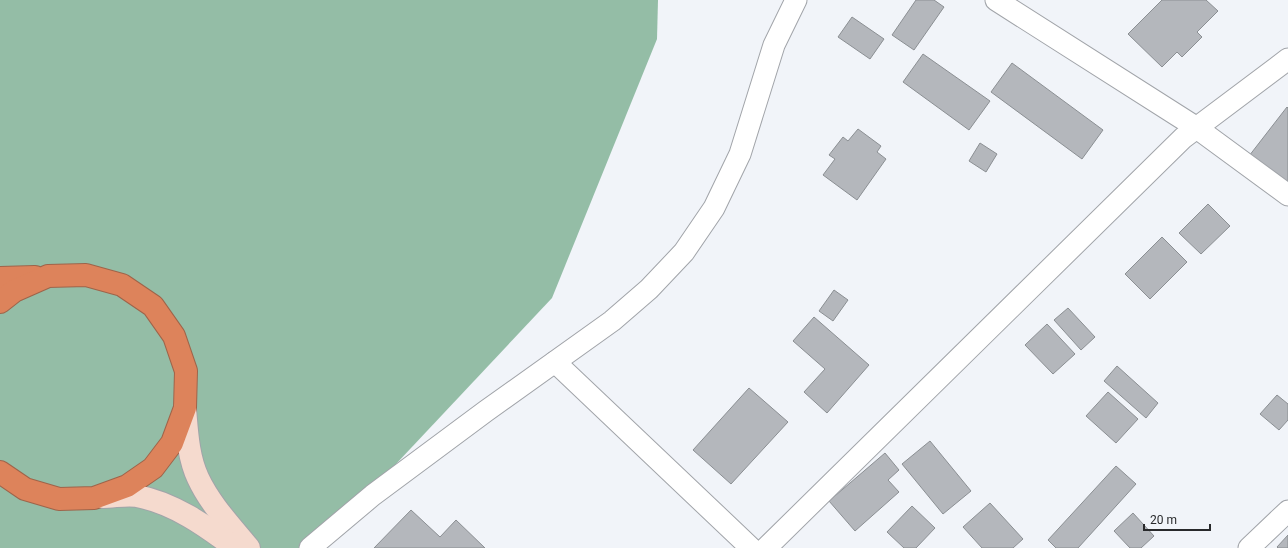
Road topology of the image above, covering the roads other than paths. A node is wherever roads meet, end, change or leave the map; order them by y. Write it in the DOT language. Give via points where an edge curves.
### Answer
graph roads {
  1 [pos="796,0"];
  2 [pos="996,0"];
  3 [pos="1288,59"];
  4 [pos="1196,128"];
  5 [pos="1288,195"];
  6 [pos="48,276"];
  7 [pos="0,278"];
  8 [pos="0,302"];
  9 [pos="555,362"];
  10 [pos="185,408"];
  11 [pos="0,472"];
  12 [pos="94,498"];
  13 [pos="1288,511"];
  14 [pos="235,548"];
  15 [pos="249,548"];
  16 [pos="310,548"];
  17 [pos="751,548"];
  18 [pos="766,548"];
  19 [pos="1249,548"];
  1 -- 9 [label="street" via="774,45 740,154 714,208 684,252 649,289 612,321"];
  2 -- 4 [label="street"];
  3 -- 4 [label="street"];
  4 -- 5 [label="street"];
  4 -- 18 [label="street"];
  6 -- 7 [label="highway"];
  6 -- 8 [label="highway" via="14,291"];
  6 -- 10 [label="highway" via="86,275 122,284 152,306 174,336 184,364"];
  9 -- 16 [label="street" via="373,495"];
  9 -- 17 [label="street"];
  10 -- 12 [label="highway" via="172,443 153,468 127,486"];
  10 -- 15 [label="street" via="188,438 198,478 227,522"];
  11 -- 12 [label="highway" via="25,489 59,499"];
  12 -- 14 [label="street" via="136,495 157,501 199,522"];
  13 -- 19 [label="street"];
}
